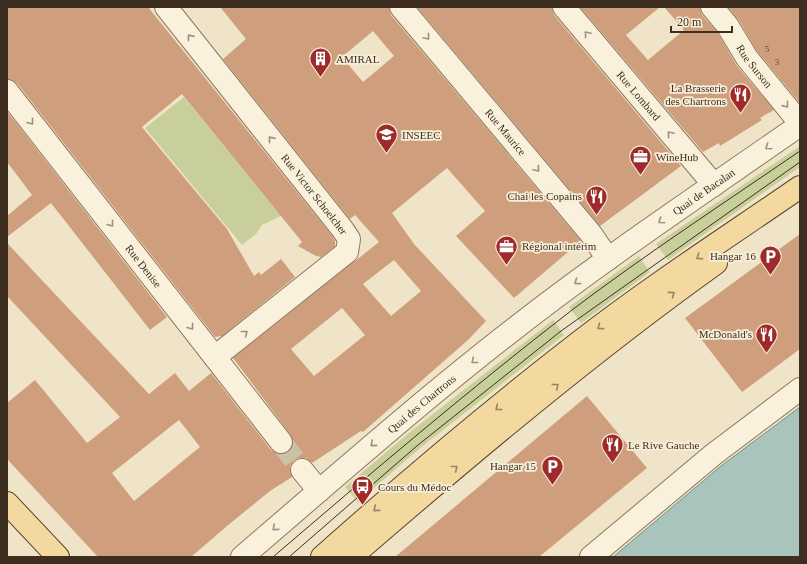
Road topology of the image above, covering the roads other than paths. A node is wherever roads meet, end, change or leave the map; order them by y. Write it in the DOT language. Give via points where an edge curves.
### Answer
graph roads {
  1 [pos="166,7"];
  2 [pos="402,7"];
  3 [pos="564,7"];
  4 [pos="712,7"];
  5 [pos="7,91"];
  6 [pos="800,124"];
  7 [pos="714,185"];
  8 [pos="800,187"];
  9 [pos="800,202"];
  10 [pos="608,259"];
  11 [pos="636,311"];
  12 [pos="215,358"];
  13 [pos="800,389"];
  14 [pos="281,442"];
  15 [pos="302,470"];
  16 [pos="319,491"];
  17 [pos="7,502"];
  18 [pos="58,557"];
  19 [pos="242,557"];
  20 [pos="322,557"];
  21 [pos="351,557"];
  22 [pos="591,557"];
  12 -- 1 [label="street, Rue Victor Schoelcher, one-way" via="347,252 349,239"];
  2 -- 10 [label="street, Rue Maurice, one-way" via="591,234"];
  7 -- 3 [label="street, Rue Lombard, one-way"];
  4 -- 6 [label="street, Rue Surson, one-way" via="727,25 747,58"];
  5 -- 12 [label="street, Rue Denise, one-way"];
  6 -- 7 [label="street, Quai de Bacalan, one-way"];
  7 -- 10 [label="street, Quai de Bacalan, one-way"];
  8 -- 11 [label="main road, one-way"];
  11 -- 9 [label="main road, one-way"];
  10 -- 16 [label="street, Quai des Chartrons, one-way" via="513,329"];
  11 -- 20 [label="main road, one-way" via="578,342 430,463"];
  21 -- 11 [label="main road, one-way"];
  12 -- 14 [label="street, Rue Denise"];
  13 -- 22 [label="street" via="709,448"];
  15 -- 16 [label="street"];
  16 -- 19 [label="street, Quai des Chartrons, one-way"];
  17 -- 18 [label="main road"];
}
